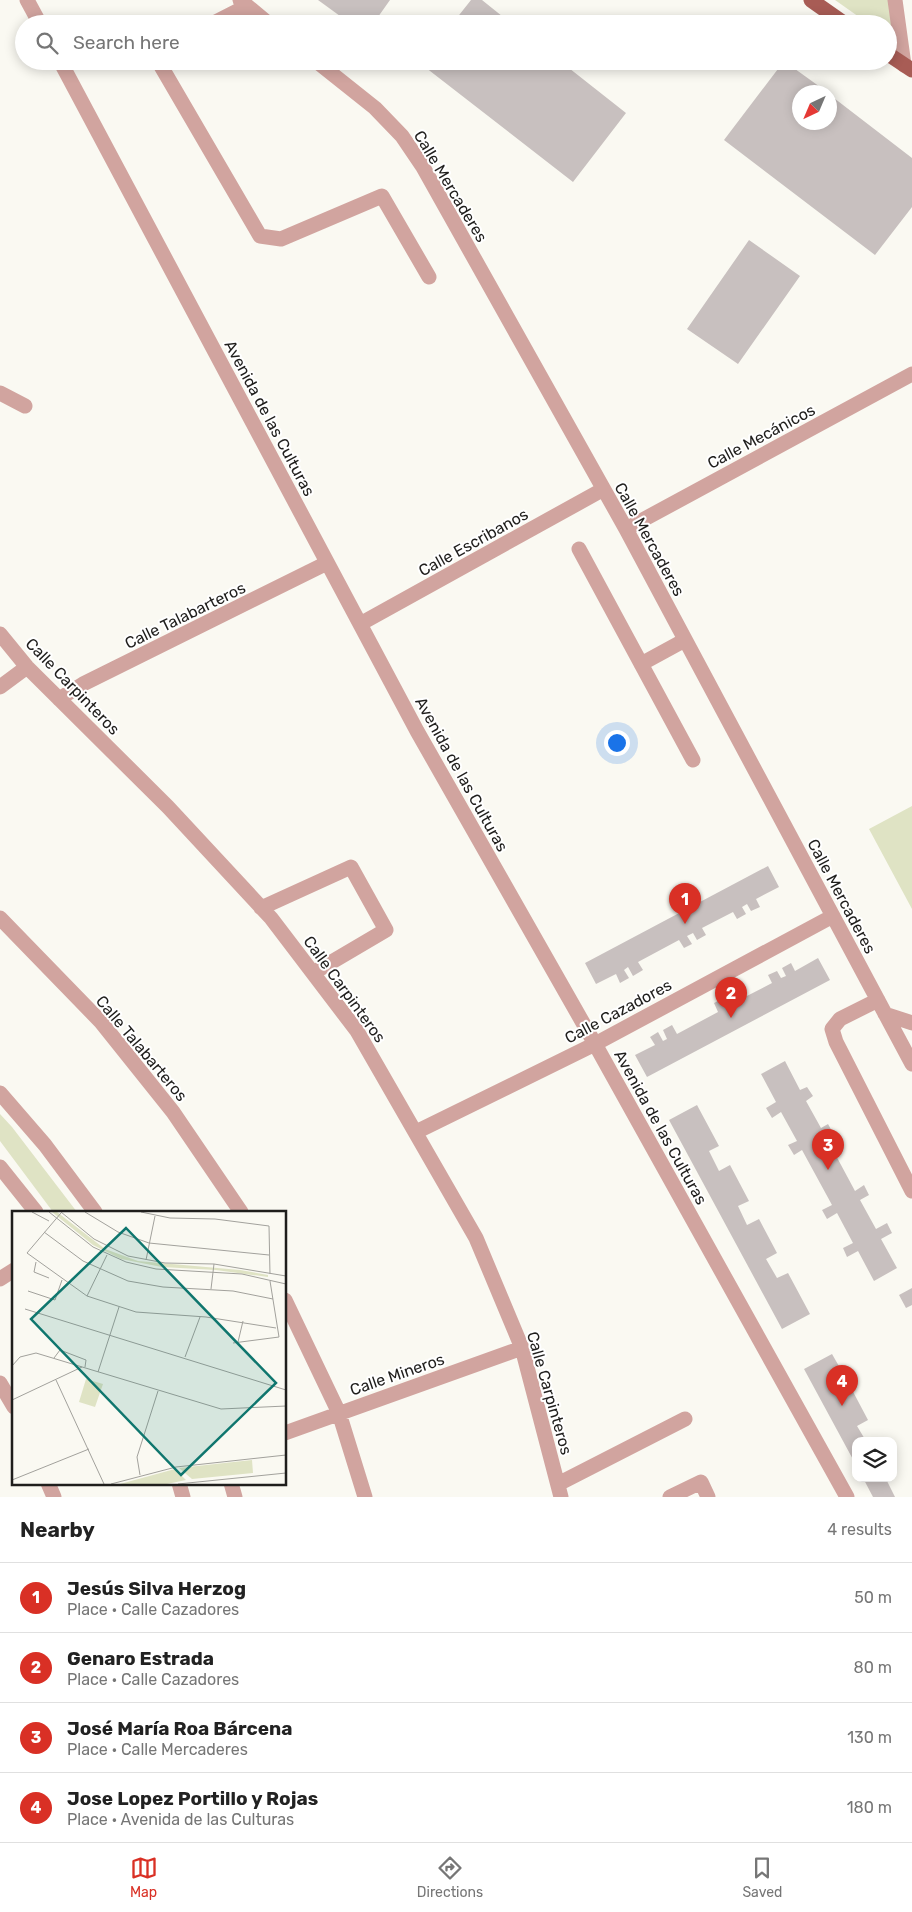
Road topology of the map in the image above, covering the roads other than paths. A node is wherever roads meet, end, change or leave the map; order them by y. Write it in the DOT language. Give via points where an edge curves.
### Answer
graph roads {
  1 [pos="27,0"];
  2 [pos="811,0"];
  3 [pos="895,0"];
  4 [pos="244,3"];
  5 [pos="35,15"];
  6 [pos="226,15"];
  7 [pos="258,15"];
  8 [pos="832,15"];
  9 [pos="897,60"];
  10 [pos="908,68"];
  11 [pos="65,70"];
  12 [pos="163,70"];
  13 [pos="327,70"];
  14 [pos="429,277"];
  15 [pos="912,374"];
  16 [pos="0,393"];
  17 [pos="25,406"];
  18 [pos="602,490"];
  19 [pos="626,529"];
  20 [pos="579,549"];
  21 [pos="327,564"];
  22 [pos="360,624"];
  23 [pos="0,634"];
  24 [pos="685,640"];
  25 [pos="641,664"];
  26 [pos="27,667"];
  27 [pos="0,687"];
  28 [pos="59,699"];
  29 [pos="693,760"];
  30 [pos="261,908"];
  31 [pos="833,916"];
  32 [pos="0,918"];
  33 [pos="313,973"];
  34 [pos="881,1007"];
  35 [pos="912,1023"];
  36 [pos="595,1044"];
  37 [pos="912,1064"];
  38 [pos="0,1093"];
  39 [pos="416,1132"];
  40 [pos="0,1167"];
  41 [pos="912,1190"];
  42 [pos="35,1211"];
  43 [pos="94,1211"];
  44 [pos="240,1211"];
  45 [pos="12,1271"];
  46 [pos="0,1279"];
  47 [pos="286,1302"];
  48 [pos="522,1348"];
  49 [pos="0,1383"];
  50 [pos="12,1404"];
  51 [pos="339,1413"];
  52 [pos="685,1419"];
  53 [pos="286,1433"];
  54 [pos="48,1484"];
  55 [pos="179,1484"];
  56 [pos="231,1484"];
  57 [pos="560,1490"];
  58 [pos="54,1497"];
  59 [pos="183,1497"];
  60 [pos="235,1497"];
  61 [pos="365,1497"];
  62 [pos="670,1497"];
  63 [pos="708,1497"];
  64 [pos="847,1497"];
  1 -- 5 [label="street"];
  2 -- 8 [label="main road"];
  3 -- 10 [label="street"];
  4 -- 6 [label="street"];
  4 -- 7 [label="street"];
  9 -- 10 [label="main road"];
  11 -- 21 [label="street, Avenida de las Culturas"];
  12 -- 14 [label="street" via="260,236 281,239 382,196"];
  13 -- 18 [label="street, Calle Mercaderes" via="375,108 402,136 423,167"];
  15 -- 19 [label="street, Calle Mecánicos"];
  16 -- 17 [label="street"];
  18 -- 19 [label="street, Calle Mercaderes"];
  18 -- 22 [label="street, Calle Escribanos"];
  19 -- 24 [label="street, Calle Mercaderes"];
  20 -- 25 [label="street"];
  21 -- 22 [label="street, Avenida de las Culturas"];
  21 -- 28 [label="street, Calle Talabarteros" via="83,684"];
  22 -- 36 [label="street, Avenida de las Culturas" via="417,731"];
  23 -- 26 [label="street, Calle Carpinteros"];
  24 -- 25 [label="street"];
  24 -- 31 [label="street, Calle Mercaderes"];
  25 -- 29 [label="street"];
  26 -- 27 [label="street"];
  26 -- 28 [label="street, Calle Carpinteros"];
  28 -- 30 [label="street, Calle Carpinteros" via="168,807"];
  30 -- 33 [label="street, Calle Carpinteros"];
  30 -- 33 [label="street" via="351,867 386,930"];
  31 -- 34 [label="street, Calle Mercaderes"];
  31 -- 36 [label="street, Calle Cazadores"];
  32 -- 44 [label="street, Calle Talabarteros" via="101,1022 173,1112"];
  33 -- 39 [label="street, Calle Carpinteros" via="357,1031"];
  34 -- 35 [label="street"];
  34 -- 37 [label="street, Calle Mercaderes"];
  34 -- 41 [label="street" via="840,1020 832,1029"];
  36 -- 39 [label="street, Calle Cazadores"];
  36 -- 64 [label="street, Avenida de las Culturas"];
  38 -- 43 [label="street" via="45,1145"];
  39 -- 48 [label="street, Calle Carpinteros" via="476,1238"];
  40 -- 42 [label="street"];
  45 -- 46 [label="street"];
  47 -- 51 [label="street"];
  48 -- 51 [label="street, Calle Mineros"];
  48 -- 57 [label="street, Calle Carpinteros"];
  49 -- 50 [label="street"];
  51 -- 53 [label="street, Calle Mineros"];
  51 -- 61 [label="street"];
  52 -- 57 [label="street"];
  54 -- 58 [label="street"];
  55 -- 59 [label="street"];
  56 -- 60 [label="street"];
  62 -- 63 [label="street" via="701,1482"];
}
